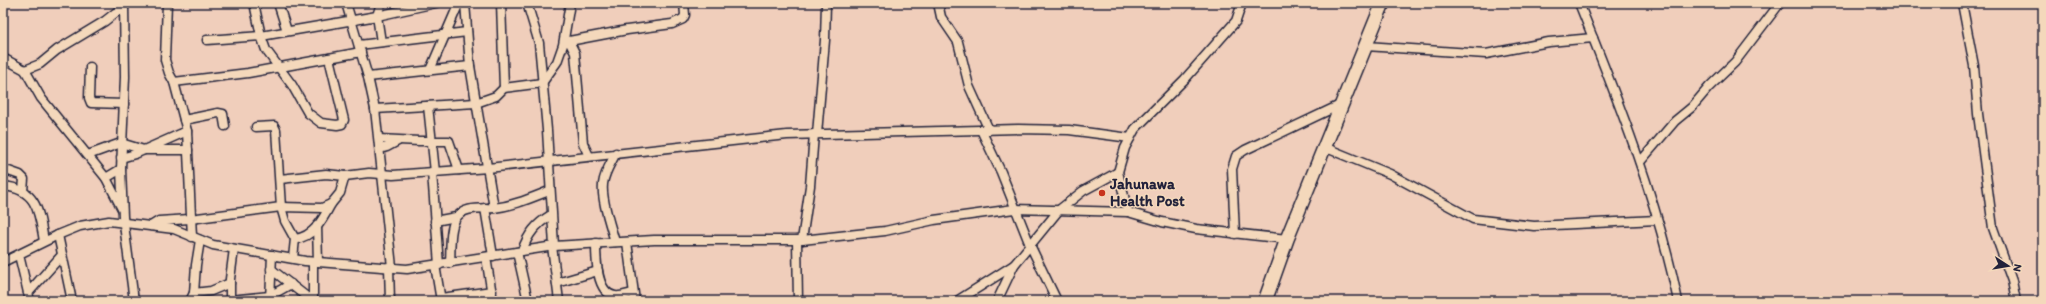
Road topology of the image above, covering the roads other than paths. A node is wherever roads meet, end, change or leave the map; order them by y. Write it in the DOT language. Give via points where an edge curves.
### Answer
graph roads {
  1 [pos="167,3"];
  2 [pos="254,3"];
  3 [pos="278,3"];
  4 [pos="346,3"];
  5 [pos="381,3"];
  6 [pos="436,3"];
  7 [pos="459,3"];
  8 [pos="465,3"];
  9 [pos="500,3"];
  10 [pos="527,3"];
  11 [pos="570,3"];
  12 [pos="684,3"];
  13 [pos="826,3"];
  14 [pos="938,3"];
  15 [pos="1242,3"];
  16 [pos="1383,3"];
  17 [pos="1578,3"];
  18 [pos="1780,3"];
  19 [pos="1962,3"];
  20 [pos="124,4"];
  21 [pos="377,16"];
  22 [pos="352,19"];
  23 [pos="287,31"];
  24 [pos="467,32"];
  25 [pos="447,34"];
  26 [pos="260,36"];
  27 [pos="1593,38"];
  28 [pos="207,40"];
  29 [pos="566,41"];
  30 [pos="381,42"];
  31 [pos="1366,46"];
  32 [pos="360,49"];
  33 [pos="3,58"];
  34 [pos="329,58"];
  35 [pos="470,66"];
  36 [pos="90,67"];
  37 [pos="279,67"];
  38 [pos="25,70"];
  39 [pos="430,70"];
  40 [pos="368,77"];
  41 [pos="174,82"];
  42 [pos="542,83"];
  43 [pos="504,88"];
  44 [pos="476,103"];
  45 [pos="124,104"];
  46 [pos="1342,104"];
  47 [pos="428,106"];
  48 [pos="375,109"];
  49 [pos="184,120"];
  50 [pos="225,126"];
  51 [pos="256,127"];
  52 [pos="985,130"];
  53 [pos="187,131"];
  54 [pos="816,134"];
  55 [pos="1130,138"];
  56 [pos="378,139"];
  57 [pos="432,140"];
  58 [pos="398,141"];
  59 [pos="121,143"];
  60 [pos="1324,147"];
  61 [pos="380,149"];
  62 [pos="144,150"];
  63 [pos="188,150"];
  64 [pos="616,153"];
  65 [pos="88,154"];
  66 [pos="589,156"];
  67 [pos="121,158"];
  68 [pos="548,161"];
  69 [pos="1640,162"];
  70 [pos="488,168"];
  71 [pos="3,169"];
  72 [pos="121,169"];
  73 [pos="460,170"];
  74 [pos="434,172"];
  75 [pos="1118,172"];
  76 [pos="383,175"];
  77 [pos="345,176"];
  78 [pos="106,178"];
  79 [pos="280,179"];
  80 [pos="3,186"];
  81 [pos="23,191"];
  82 [pos="549,191"];
  83 [pos="332,204"];
  84 [pos="282,207"];
  85 [pos="485,208"];
  86 [pos="494,208"];
  87 [pos="1014,209"];
  88 [pos="123,210"];
  89 [pos="1059,210"];
  90 [pos="1128,212"];
  91 [pos="551,215"];
  92 [pos="456,217"];
  93 [pos="190,219"];
  94 [pos="1657,220"];
  95 [pos="124,221"];
  96 [pos="435,221"];
  97 [pos="152,226"];
  98 [pos="317,226"];
  99 [pos="1236,234"];
  100 [pos="58,235"];
  101 [pos="192,237"];
  102 [pos="295,239"];
  103 [pos="1287,239"];
  104 [pos="200,240"];
  105 [pos="800,240"];
  106 [pos="44,241"];
  107 [pos="615,242"];
  108 [pos="627,242"];
  109 [pos="596,243"];
  110 [pos="1030,245"];
  111 [pos="553,246"];
  112 [pos="234,249"];
  113 [pos="520,252"];
  114 [pos="19,255"];
  115 [pos="62,255"];
  116 [pos="272,255"];
  117 [pos="490,257"];
  118 [pos="293,258"];
  119 [pos="3,262"];
  120 [pos="315,262"];
  121 [pos="450,263"];
  122 [pos="437,265"];
  123 [pos="1014,265"];
  124 [pos="391,267"];
  125 [pos="271,269"];
  126 [pos="598,271"];
  127 [pos="230,283"];
  128 [pos="557,283"];
  129 [pos="291,284"];
  130 [pos="492,292"];
  131 [pos="194,293"];
  132 [pos="29,297"];
  133 [pos="634,297"];
  134 [pos="270,299"];
  135 [pos="441,300"];
  136 [pos="72,301"];
  137 [pos="134,301"];
  138 [pos="190,301"];
  139 [pos="230,301"];
  140 [pos="313,301"];
  141 [pos="390,301"];
  142 [pos="493,301"];
  143 [pos="528,301"];
  144 [pos="559,301"];
  145 [pos="798,301"];
  146 [pos="957,301"];
  147 [pos="997,301"];
  148 [pos="1057,301"];
  149 [pos="1265,301"];
  150 [pos="1678,301"];
  151 [pos="2016,301"];
  1 -- 41 [label="street" via="165,60"];
  2 -- 26 [label="street"];
  3 -- 23 [label="street"];
  4 -- 22 [label="street"];
  5 -- 21 [label="street"];
  6 -- 21 [label="street"];
  7 -- 25 [label="street"];
  8 -- 24 [label="street"];
  9 -- 43 [label="street"];
  10 -- 42 [label="street" via="540,43"];
  11 -- 29 [label="street"];
  12 -- 29 [label="street" via="683,19 672,24"];
  13 -- 54 [label="street"];
  14 -- 52 [label="street" via="942,17 958,42 969,86"];
  15 -- 55 [label="street" via="1236,21 1135,129"];
  16 -- 31 [label="main road"];
  17 -- 27 [label="street"];
  18 -- 69 [label="street" via="1735,62 1675,121"];
  19 -- 151 [label="street" via="1974,66 1993,228 2012,281"];
  20 -- 38 [label="street" via="105,21 57,50 40,64"];
  20 -- 45 [label="street"];
  21 -- 22 [label="street"];
  21 -- 30 [label="street"];
  22 -- 23 [label="street"];
  22 -- 32 [label="street"];
  23 -- 26 [label="street"];
  24 -- 25 [label="street"];
  24 -- 35 [label="street"];
  25 -- 30 [label="street"];
  25 -- 39 [label="street"];
  26 -- 28 [label="street"];
  26 -- 37 [label="street" via="266,50"];
  27 -- 31 [label="street" via="1549,42 1486,54"];
  27 -- 69 [label="street"];
  29 -- 42 [label="street" via="557,62"];
  29 -- 66 [label="street" via="576,53 583,143"];
  30 -- 32 [label="street"];
  31 -- 46 [label="main road"];
  32 -- 34 [label="street"];
  32 -- 40 [label="street"];
  33 -- 38 [label="street"];
  34 -- 37 [label="street"];
  34 -- 37 [label="street" via="344,120 342,124 337,125 321,123 308,113"];
  35 -- 39 [label="street"];
  35 -- 44 [label="street"];
  36 -- 45 [label="street" via="90,103"];
  37 -- 41 [label="street"];
  38 -- 65 [label="street" via="41,98"];
  39 -- 40 [label="street"];
  40 -- 48 [label="street"];
  41 -- 49 [label="street"];
  42 -- 43 [label="street"];
  42 -- 68 [label="street"];
  43 -- 44 [label="street" via="496,96"];
  44 -- 47 [label="street"];
  44 -- 70 [label="street"];
  45 -- 59 [label="street"];
  46 -- 60 [label="main road"];
  46 -- 99 [label="street" via="1236,156 1232,169"];
  47 -- 48 [label="street"];
  47 -- 57 [label="street"];
  48 -- 56 [label="street"];
  49 -- 50 [label="street" via="218,113 222,114"];
  49 -- 53 [label="street"];
  51 -- 79 [label="street" via="274,126 276,130"];
  52 -- 54 [label="street"];
  52 -- 55 [label="street" via="1069,130"];
  52 -- 87 [label="street"];
  53 -- 62 [label="street"];
  53 -- 63 [label="street"];
  54 -- 64 [label="street"];
  54 -- 105 [label="street"];
  55 -- 75 [label="street"];
  56 -- 58 [label="street"];
  56 -- 61 [label="street"];
  57 -- 58 [label="street"];
  57 -- 73 [label="street" via="449,141"];
  57 -- 74 [label="street"];
  58 -- 61 [label="street"];
  59 -- 62 [label="street"];
  59 -- 65 [label="street"];
  59 -- 67 [label="street"];
  60 -- 94 [label="street" via="1390,174 1473,219 1534,226"];
  60 -- 103 [label="main road"];
  61 -- 76 [label="street"];
  62 -- 63 [label="street"];
  62 -- 67 [label="street"];
  63 -- 93 [label="street"];
  64 -- 66 [label="street"];
  64 -- 107 [label="street" via="602,185"];
  65 -- 78 [label="street"];
  66 -- 68 [label="street"];
  67 -- 72 [label="street"];
  68 -- 70 [label="street"];
  68 -- 82 [label="street"];
  69 -- 94 [label="street"];
  70 -- 73 [label="street"];
  70 -- 86 [label="street"];
  71 -- 81 [label="street" via="24,179"];
  72 -- 78 [label="street"];
  72 -- 88 [label="street"];
  73 -- 74 [label="street"];
  74 -- 76 [label="street"];
  74 -- 96 [label="street"];
  75 -- 89 [label="street" via="1083,191"];
  75 -- 90 [label="street"];
  76 -- 77 [label="street" via="369,173"];
  76 -- 124 [label="street"];
  77 -- 79 [label="street" via="326,174"];
  77 -- 83 [label="street" via="340,193"];
  78 -- 88 [label="street"];
  79 -- 84 [label="street"];
  80 -- 81 [label="street"];
  81 -- 106 [label="street" via="37,205"];
  82 -- 86 [label="street" via="518,203"];
  82 -- 91 [label="street"];
  83 -- 84 [label="street" via="322,208"];
  83 -- 98 [label="street"];
  84 -- 93 [label="street"];
  84 -- 102 [label="street" via="284,221"];
  85 -- 86 [label="street"];
  85 -- 92 [label="street" via="462,212"];
  85 -- 117 [label="street"];
  87 -- 89 [label="street"];
  87 -- 105 [label="street" via="934,220 885,231"];
  87 -- 110 [label="street"];
  88 -- 95 [label="street"];
  89 -- 90 [label="street"];
  89 -- 110 [label="street"];
  90 -- 99 [label="street" via="1182,227"];
  91 -- 111 [label="street"];
  91 -- 113 [label="street" via="528,234"];
  92 -- 96 [label="street"];
  92 -- 121 [label="street"];
  93 -- 97 [label="street" via="159,221"];
  93 -- 101 [label="street"];
  94 -- 150 [label="street"];
  95 -- 97 [label="street"];
  95 -- 100 [label="street" via="80,226"];
  95 -- 137 [label="street"];
  96 -- 122 [label="street"];
  97 -- 101 [label="street"];
  98 -- 102 [label="street" via="309,234"];
  98 -- 120 [label="street"];
  99 -- 103 [label="street"];
  100 -- 106 [label="street"];
  100 -- 115 [label="street"];
  101 -- 104 [label="street"];
  102 -- 118 [label="street"];
  103 -- 149 [label="main road"];
  104 -- 112 [label="street" via="214,246"];
  104 -- 131 [label="street"];
  105 -- 108 [label="street"];
  105 -- 145 [label="street"];
  106 -- 114 [label="street"];
  107 -- 108 [label="street"];
  107 -- 109 [label="street"];
  108 -- 133 [label="street"];
  109 -- 111 [label="street"];
  109 -- 126 [label="street"];
  110 -- 123 [label="street"];
  110 -- 148 [label="street"];
  111 -- 113 [label="street"];
  111 -- 128 [label="street"];
  112 -- 116 [label="street"];
  112 -- 127 [label="street"];
  113 -- 117 [label="street"];
  113 -- 143 [label="street"];
  114 -- 119 [label="street"];
  114 -- 132 [label="street"];
  115 -- 132 [label="street"];
  115 -- 136 [label="street"];
  116 -- 118 [label="street"];
  116 -- 125 [label="street"];
  117 -- 121 [label="street"];
  117 -- 130 [label="street"];
  118 -- 120 [label="street"];
  120 -- 124 [label="street"];
  120 -- 140 [label="street"];
  121 -- 122 [label="street"];
  122 -- 124 [label="street"];
  122 -- 135 [label="street"];
  123 -- 146 [label="street"];
  123 -- 147 [label="street"];
  124 -- 141 [label="street"];
  125 -- 129 [label="street"];
  125 -- 134 [label="street"];
  126 -- 128 [label="street"];
  126 -- 133 [label="street" via="599,279 607,293"];
  127 -- 131 [label="street" via="211,291"];
  127 -- 139 [label="street"];
  128 -- 144 [label="street"];
  129 -- 134 [label="street"];
  129 -- 140 [label="street"];
  130 -- 135 [label="street"];
  130 -- 142 [label="street"];
  131 -- 138 [label="street"];
  134 -- 139 [label="street"];
}
